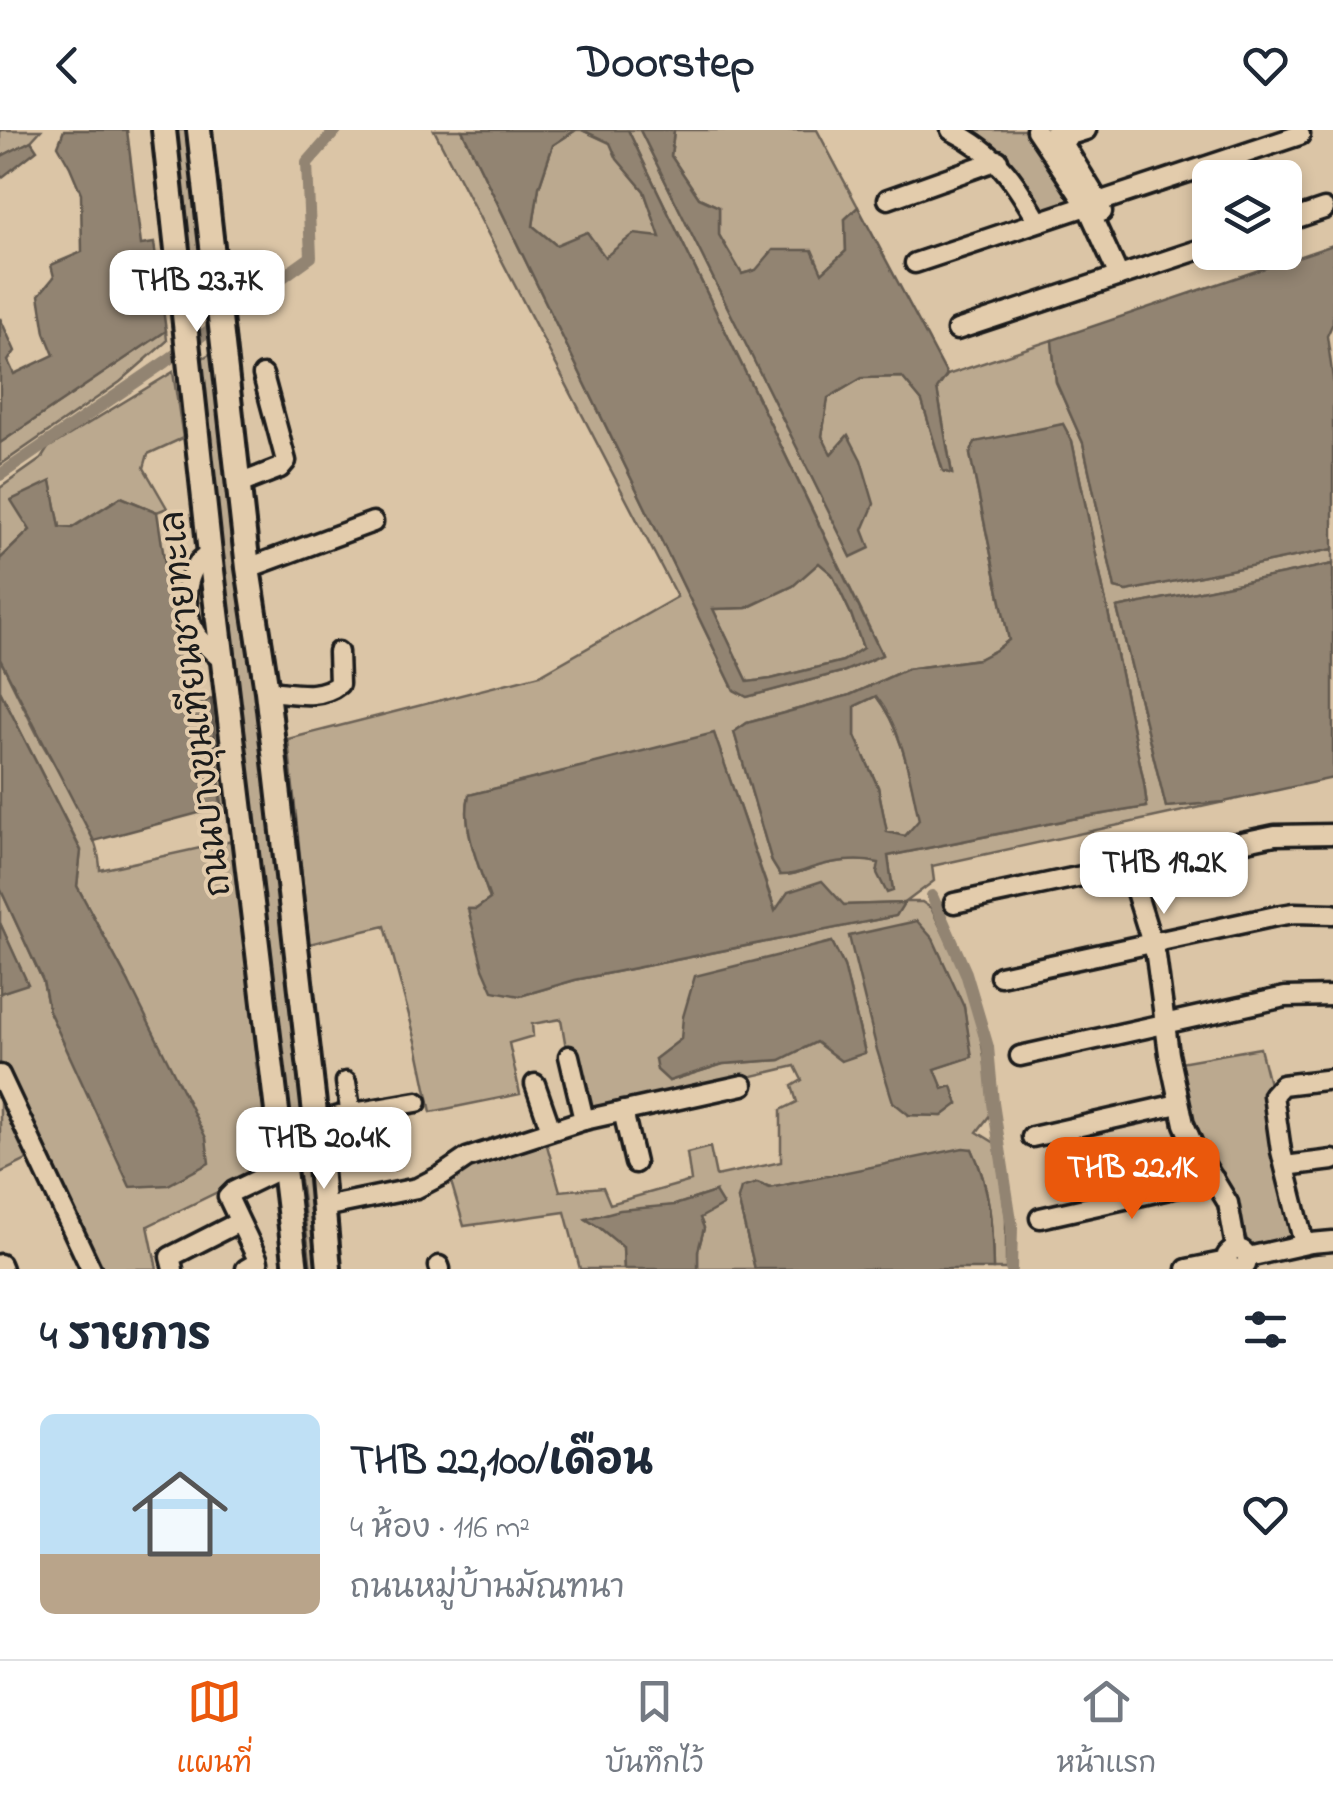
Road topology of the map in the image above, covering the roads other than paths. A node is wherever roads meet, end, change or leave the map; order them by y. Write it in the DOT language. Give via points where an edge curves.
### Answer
graph roads {
  1 [pos="164,130"];
  2 [pos="198,130"];
  3 [pos="951,130"];
  4 [pos="1086,130"];
  5 [pos="1050,135"];
  6 [pos="1300,135"];
  7 [pos="998,160"];
  8 [pos="888,198"];
  9 [pos="1093,204"];
  10 [pos="1324,209"];
  11 [pos="1302,216"];
  12 [pos="1038,221"];
  13 [pos="1192,252"];
  14 [pos="915,263"];
  15 [pos="1119,276"];
  16 [pos="957,330"];
  17 [pos="263,375"];
  18 [pos="239,484"];
  19 [pos="373,522"];
  20 [pos="248,568"];
  21 [pos="338,652"];
  22 [pos="266,691"];
  23 [pos="1333,834"];
  24 [pos="1128,866"];
  25 [pos="954,904"];
  26 [pos="1333,914"];
  27 [pos="1152,944"];
  28 [pos="1000,976"];
  29 [pos="1333,996"];
  30 [pos="1166,1023"];
  31 [pos="569,1056"];
  32 [pos="1020,1056"];
  33 [pos="0,1075"];
  34 [pos="1333,1079"];
  35 [pos="346,1082"];
  36 [pos="535,1084"];
  37 [pos="744,1085"];
  38 [pos="417,1102"];
  39 [pos="1178,1104"];
  40 [pos="623,1112"];
  41 [pos="348,1114"];
  42 [pos="584,1120"];
  43 [pos="316,1122"];
  44 [pos="280,1130"];
  45 [pos="551,1130"];
  46 [pos="1032,1136"];
  47 [pos="1333,1160"];
  48 [pos="635,1162"];
  49 [pos="1285,1166"];
  50 [pos="284,1167"];
  51 [pos="1214,1179"];
  52 [pos="324,1207"];
  53 [pos="1040,1218"];
  54 [pos="239,1222"];
  55 [pos="1333,1241"];
  56 [pos="1304,1244"];
  57 [pos="1238,1263"];
  58 [pos="90,1269"];
  59 [pos="173,1269"];
  60 [pos="246,1269"];
  61 [pos="296,1269"];
  62 [pos="306,1269"];
  63 [pos="329,1269"];
  64 [pos="1187,1269"];
  1 -- 44 [label="main road, ถนนบางขุนเทียนชายทะเล"];
  2 -- 18 [label="main road, ถนนบางขุนเทียนชายทะเล"];
  3 -- 7 [label="street"];
  4 -- 5 [label="street"];
  5 -- 9 [label="street"];
  6 -- 9 [label="street"];
  7 -- 8 [label="street"];
  7 -- 12 [label="street"];
  9 -- 12 [label="street"];
  9 -- 15 [label="street"];
  10 -- 11 [label="street"];
  12 -- 14 [label="street"];
  13 -- 15 [label="street"];
  15 -- 16 [label="street"];
  17 -- 18 [label="street" via="286,461"];
  18 -- 20 [label="main road, ถนนบางขุนเทียนชายทะเล"];
  19 -- 20 [label="street"];
  20 -- 22 [label="main road, ถนนบางขุนเทียนชายทะเล"];
  21 -- 22 [label="street" via="334,689"];
  22 -- 43 [label="main road, ถนนบางขุนเทียนชายทะเล"];
  23 -- 24 [label="street" via="1275,835"];
  24 -- 25 [label="street"];
  24 -- 27 [label="street"];
  26 -- 27 [label="street" via="1294,913"];
  27 -- 28 [label="street"];
  27 -- 30 [label="street"];
  29 -- 30 [label="street" via="1286,997"];
  30 -- 32 [label="street"];
  30 -- 39 [label="street"];
  31 -- 42 [label="street"];
  33 -- 58 [label="street"];
  34 -- 49 [label="street" via="1282,1086 1273,1095"];
  35 -- 41 [label="street"];
  36 -- 45 [label="street"];
  37 -- 40 [label="street"];
  38 -- 41 [label="street"];
  39 -- 46 [label="street"];
  39 -- 51 [label="street"];
  40 -- 42 [label="street"];
  40 -- 48 [label="street"];
  41 -- 43 [label="street"];
  42 -- 45 [label="street"];
  43 -- 52 [label="main road, ถนนบางขุนเทียนชายทะเล"];
  44 -- 50 [label="main road, ถนนบางขุนเทียนชายทะเล"];
  44 -- 62 [label="main road" via="295,1176"];
  45 -- 52 [label="street" via="466,1158 417,1188"];
  47 -- 49 [label="street"];
  49 -- 56 [label="street"];
  50 -- 54 [label="street" via="230,1194"];
  50 -- 61 [label="main road, ถนนบางขุนเทียนชายทะเล"];
  51 -- 53 [label="street"];
  51 -- 57 [label="street" via="1232,1216"];
  52 -- 63 [label="main road, ถนนบางขุนเทียนชายทะเล"];
  54 -- 59 [label="street" via="170,1257"];
  54 -- 60 [label="street" via="258,1262"];
  55 -- 56 [label="street"];
  56 -- 57 [label="street"];
  57 -- 64 [label="street"];
}
